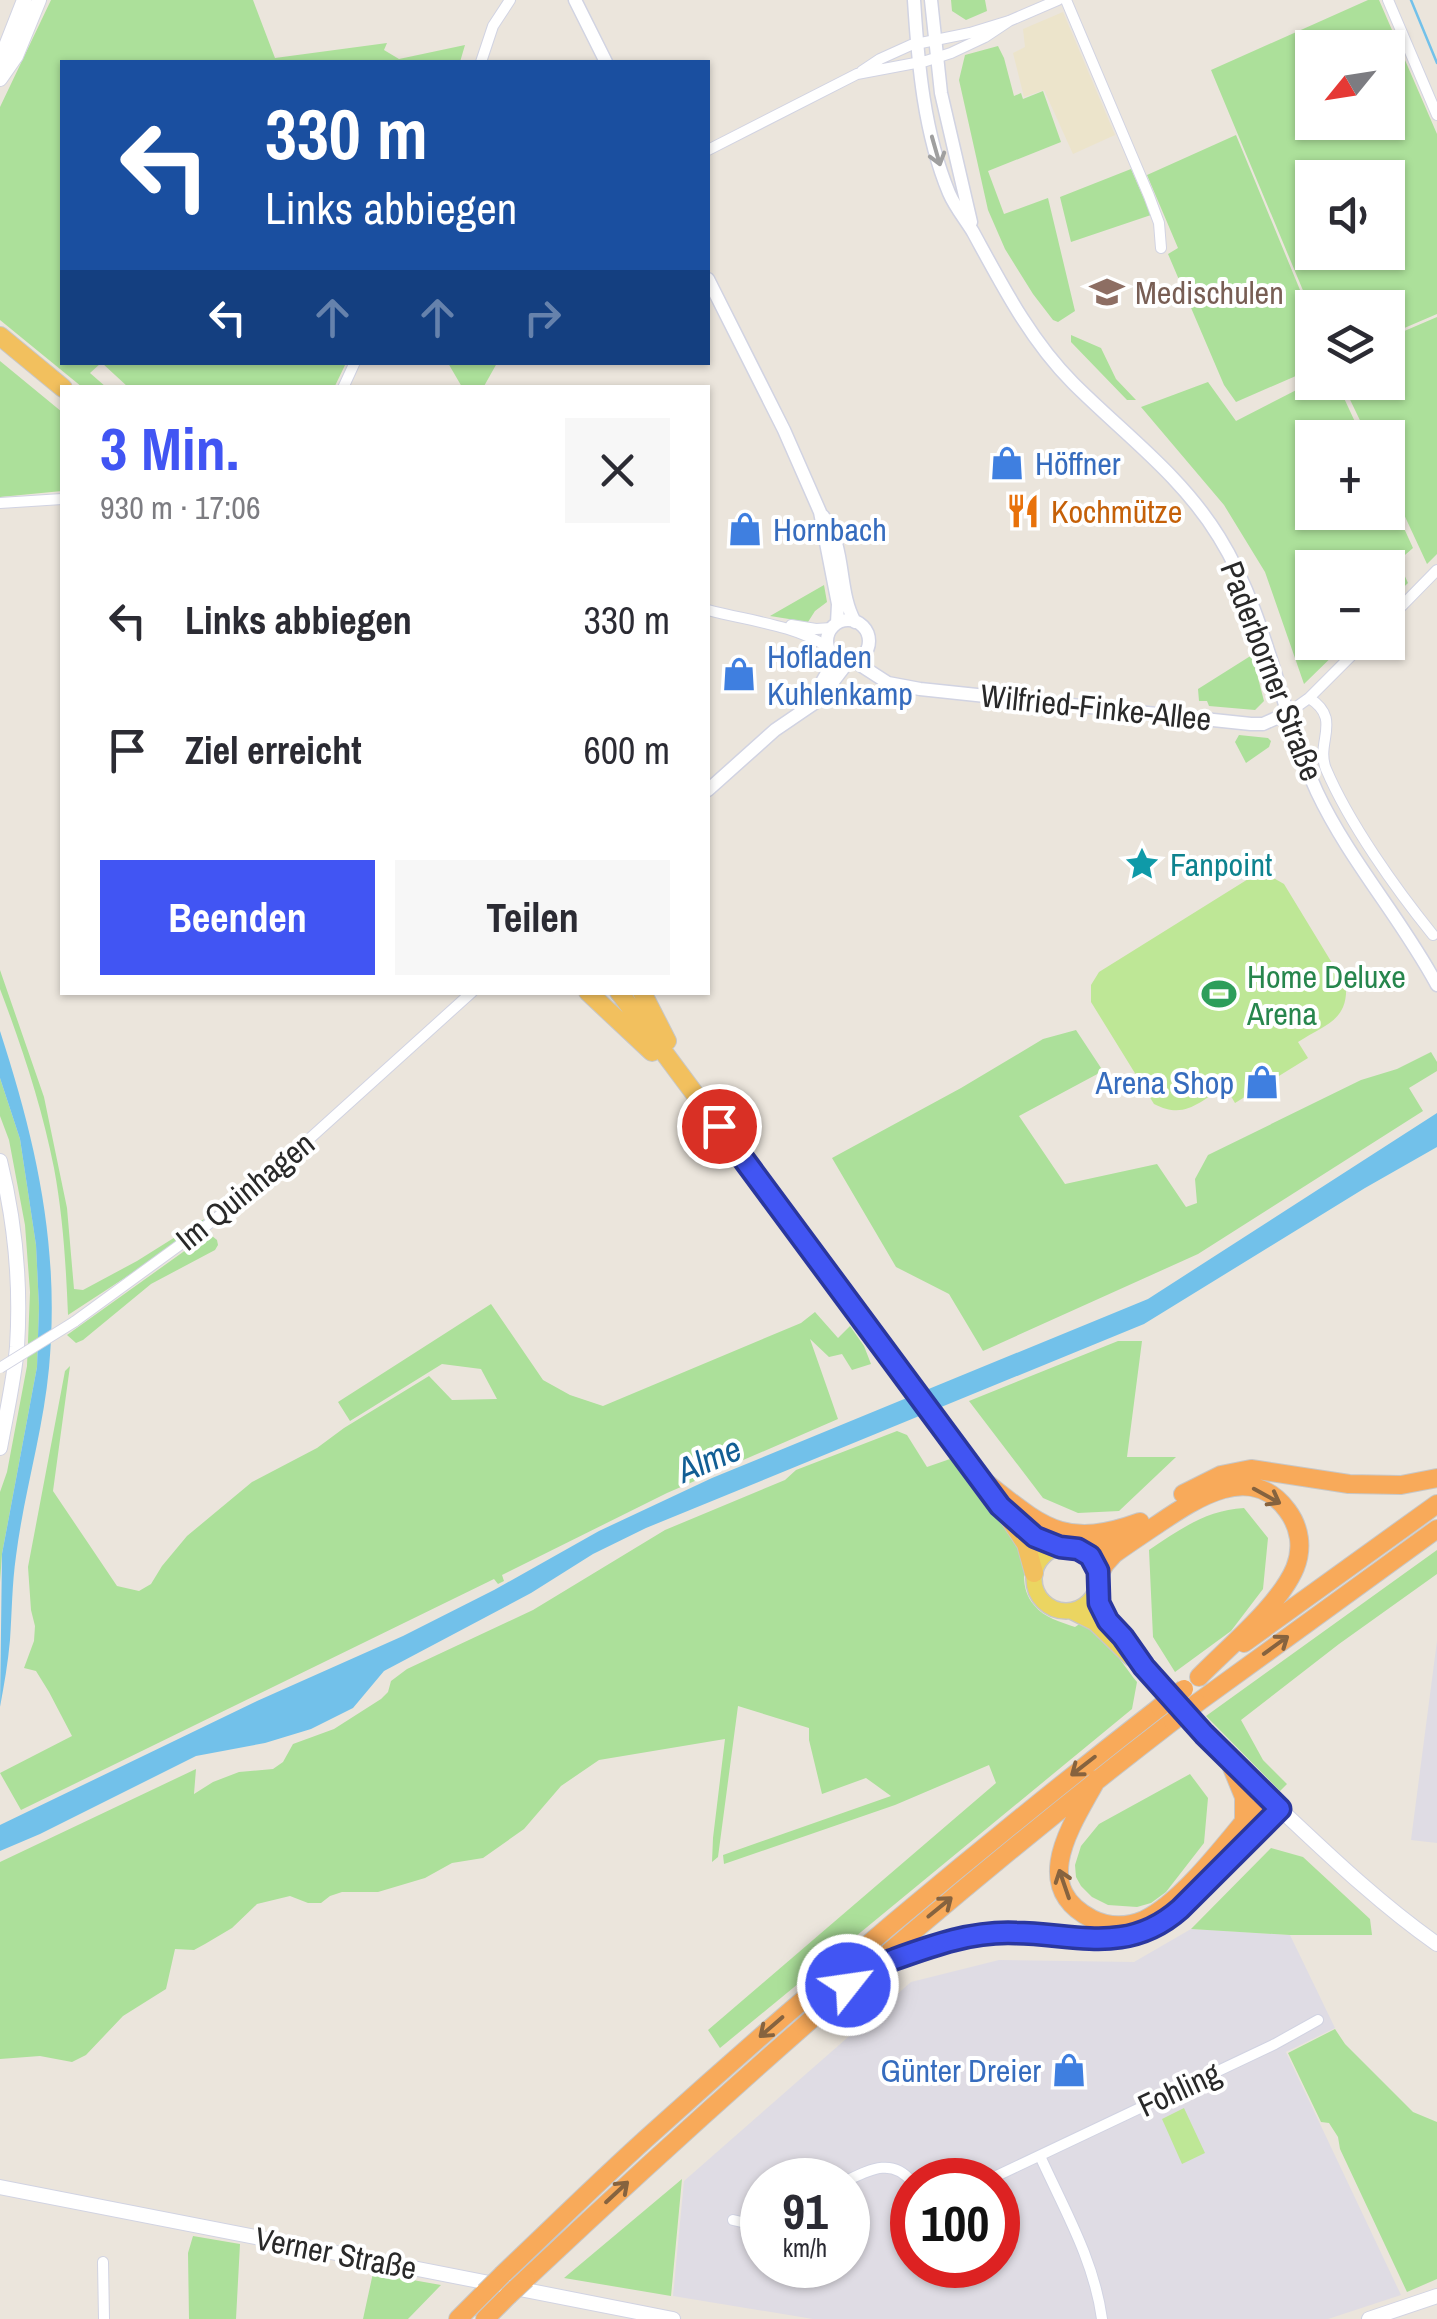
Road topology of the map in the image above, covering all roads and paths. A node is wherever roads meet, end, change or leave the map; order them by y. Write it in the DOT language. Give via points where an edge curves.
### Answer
graph roads {
  1 [pos="24,0"];
  2 [pos="40,0"];
  3 [pos="510,0"];
  4 [pos="575,0"];
  5 [pos="914,0"];
  6 [pos="931,0"];
  7 [pos="1058,0"];
  8 [pos="1066,0"];
  9 [pos="1388,0"];
  10 [pos="1009,21"];
  11 [pos="935,40"];
  12 [pos="917,43"];
  13 [pos="937,58"];
  14 [pos="482,60"];
  15 [pos="605,60"];
  16 [pos="919,62"];
  17 [pos="858,74"];
  18 [pos="0,76"];
  19 [pos="1437,115"];
  20 [pos="710,149"];
  21 [pos="973,234"];
  22 [pos="1161,248"];
  23 [pos="710,283"];
  24 [pos="0,336"];
  25 [pos="60,386"];
  26 [pos="60,499"];
  27 [pos="0,503"];
  28 [pos="820,512"];
  29 [pos="1437,570"];
  30 [pos="1405,603"];
  31 [pos="710,610"];
  32 [pos="856,622"];
  33 [pos="775,626"];
  34 [pos="834,626"];
  35 [pos="830,650"];
  36 [pos="866,650"];
  37 [pos="1347,660"];
  38 [pos="851,661"];
  39 [pos="902,685"];
  40 [pos="1310,698"];
  41 [pos="1288,714"];
  42 [pos="774,730"];
  43 [pos="710,788"];
  44 [pos="1432,935"];
  45 [pos="1437,985"];
  46 [pos="469,995"];
  47 [pos="591,995"];
  48 [pos="621,995"];
  49 [pos="644,995"];
  50 [pos="698,1098"];
  51 [pos="0,1161"];
  52 [pos="0,1368"];
  53 [pos="0,1448"];
  54 [pos="980,1478"];
  55 [pos="1437,1478"];
  56 [pos="1437,1504"];
  57 [pos="1000,1506"];
  58 [pos="1140,1522"];
  59 [pos="1437,1529"];
  60 [pos="1069,1548"];
  61 [pos="1034,1573"];
  62 [pos="1098,1582"];
  63 [pos="1071,1610"];
  64 [pos="1144,1667"];
  65 [pos="1192,1683"];
  66 [pos="1228,1758"];
  67 [pos="1097,1779"];
  68 [pos="1280,1809"];
  69 [pos="1244,1822"];
  70 [pos="1437,1944"];
  71 [pos="866,1970"];
  72 [pos="1318,2020"];
  73 [pos="1040,2156"];
  74 [pos="1020,2165"];
  75 [pos="0,2187"];
  76 [pos="733,2220"];
  77 [pos="740,2222"];
  78 [pos="103,2262"];
  79 [pos="1437,2296"];
  80 [pos="104,2319"];
  81 [pos="458,2319"];
  82 [pos="485,2319"];
  83 [pos="673,2319"];
  84 [pos="1102,2319"];
  85 [pos="1370,2319"];
  1 -- 18 [label="main road"];
  2 -- 18 [label="main road"];
  3 -- 14 [label="street"];
  4 -- 15 [label="street"];
  5 -- 12 [label="street, Paderborner Straße"];
  6 -- 11 [label="street, Paderborner Straße"];
  7 -- 10 [label="street"];
  8 -- 22 [label="street" via="1150,196"];
  9 -- 19 [label="street"];
  10 -- 11 [label="street"];
  10 -- 13 [label="street"];
  11 -- 12 [label="street"];
  11 -- 13 [label="street, Paderborner Straße"];
  12 -- 16 [label="street, Paderborner Straße"];
  12 -- 17 [label="street"];
  13 -- 16 [label="street"];
  13 -- 21 [label="street, Paderborner Straße"];
  16 -- 17 [label="street"];
  16 -- 21 [label="street, Paderborner Straße, one-way" via="938,159"];
  17 -- 20 [label="street"];
  21 -- 41 [label="street, Paderborner Straße" via="1056,364 1167,470 1217,534 1258,620"];
  23 -- 28 [label="street"];
  24 -- 25 [label="highway"];
  26 -- 27 [label="street"];
  28 -- 32 [label="street" via="832,529"];
  28 -- 34 [label="street" via="838,604"];
  29 -- 30 [label="street"];
  31 -- 33 [label="street"];
  32 -- 34 [label="street"];
  32 -- 36 [label="street" via="868,635"];
  33 -- 34 [label="street"];
  33 -- 35 [label="street"];
  34 -- 35 [label="street" via="827,637"];
  35 -- 38 [label="street"];
  35 -- 42 [label="street" via="819,689"];
  36 -- 38 [label="street"];
  36 -- 39 [label="street"];
  37 -- 40 [label="street"];
  38 -- 39 [label="street, Wilfried-Finke-Allee"];
  38 -- 42 [label="street" via="819,700"];
  39 -- 41 [label="street, Wilfried-Finke-Allee" via="1251,724"];
  40 -- 41 [label="street"];
  40 -- 44 [label="street, Paderborner Straße" via="1326,716 1323,760 1339,796"];
  41 -- 45 [label="street, Paderborner Straße" via="1326,809"];
  42 -- 43 [label="street"];
  46 -- 52 [label="street, Im Quinhagen, bridge" via="214,1220"];
  47 -- 50 [label="highway"];
  48 -- 50 [label="highway"];
  49 -- 50 [label="highway"];
  50 -- 54 [label="highway"];
  51 -- 53 [label="main road" via="18,1299"];
  54 -- 57 [label="highway"];
  54 -- 58 [label="highway" via="1038,1523 1058,1530 1102,1534"];
  55 -- 58 [label="highway" via="1349,1484 1237,1470"];
  56 -- 65 [label="highway"];
  57 -- 60 [label="highway" via="1035,1537"];
  57 -- 61 [label="highway" via="1026,1544"];
  58 -- 60 [label="highway" via="1106,1546"];
  67 -- 59 [label="highway, one-way, bridge"];
  60 -- 61 [label="main road" via="1042,1557"];
  60 -- 62 [label="main road" via="1093,1561"];
  61 -- 63 [label="main road" via="1042,1600"];
  62 -- 63 [label="main road" via="1088,1602"];
  62 -- 64 [label="main road" via="1103,1612"];
  62 -- 65 [label="highway, one-way" via="1114,1554 1204,1496 1246,1487 1278,1500 1298,1534 1296,1567 1278,1596"];
  63 -- 64 [label="main road"];
  64 -- 66 [label="main road"];
  65 -- 81 [label="highway, one-way, bridge" via="1040,1800 803,1999"];
  66 -- 68 [label="main road"];
  66 -- 69 [label="highway" via="1244,1797"];
  69 -- 67 [label="highway, one-way" via="1161,1910 1130,1924 1099,1923 1070,1901 1058,1867 1062,1844"];
  71 -- 67 [label="highway, one-way"];
  68 -- 69 [label="highway" via="1263,1806"];
  68 -- 70 [label="main road"];
  68 -- 71 [label="highway" via="1180,1909 1142,1933 1098,1940 978,1934"];
  82 -- 71 [label="highway, one-way, bridge"];
  72 -- 73 [label="street, Fohling"];
  73 -- 74 [label="street, Fohling"];
  73 -- 84 [label="street" via="1084,2252"];
  75 -- 83 [label="main road, Verner Straße"];
  76 -- 77 [label="street"];
  78 -- 80 [label="street"];
  79 -- 85 [label="main road"];
}
